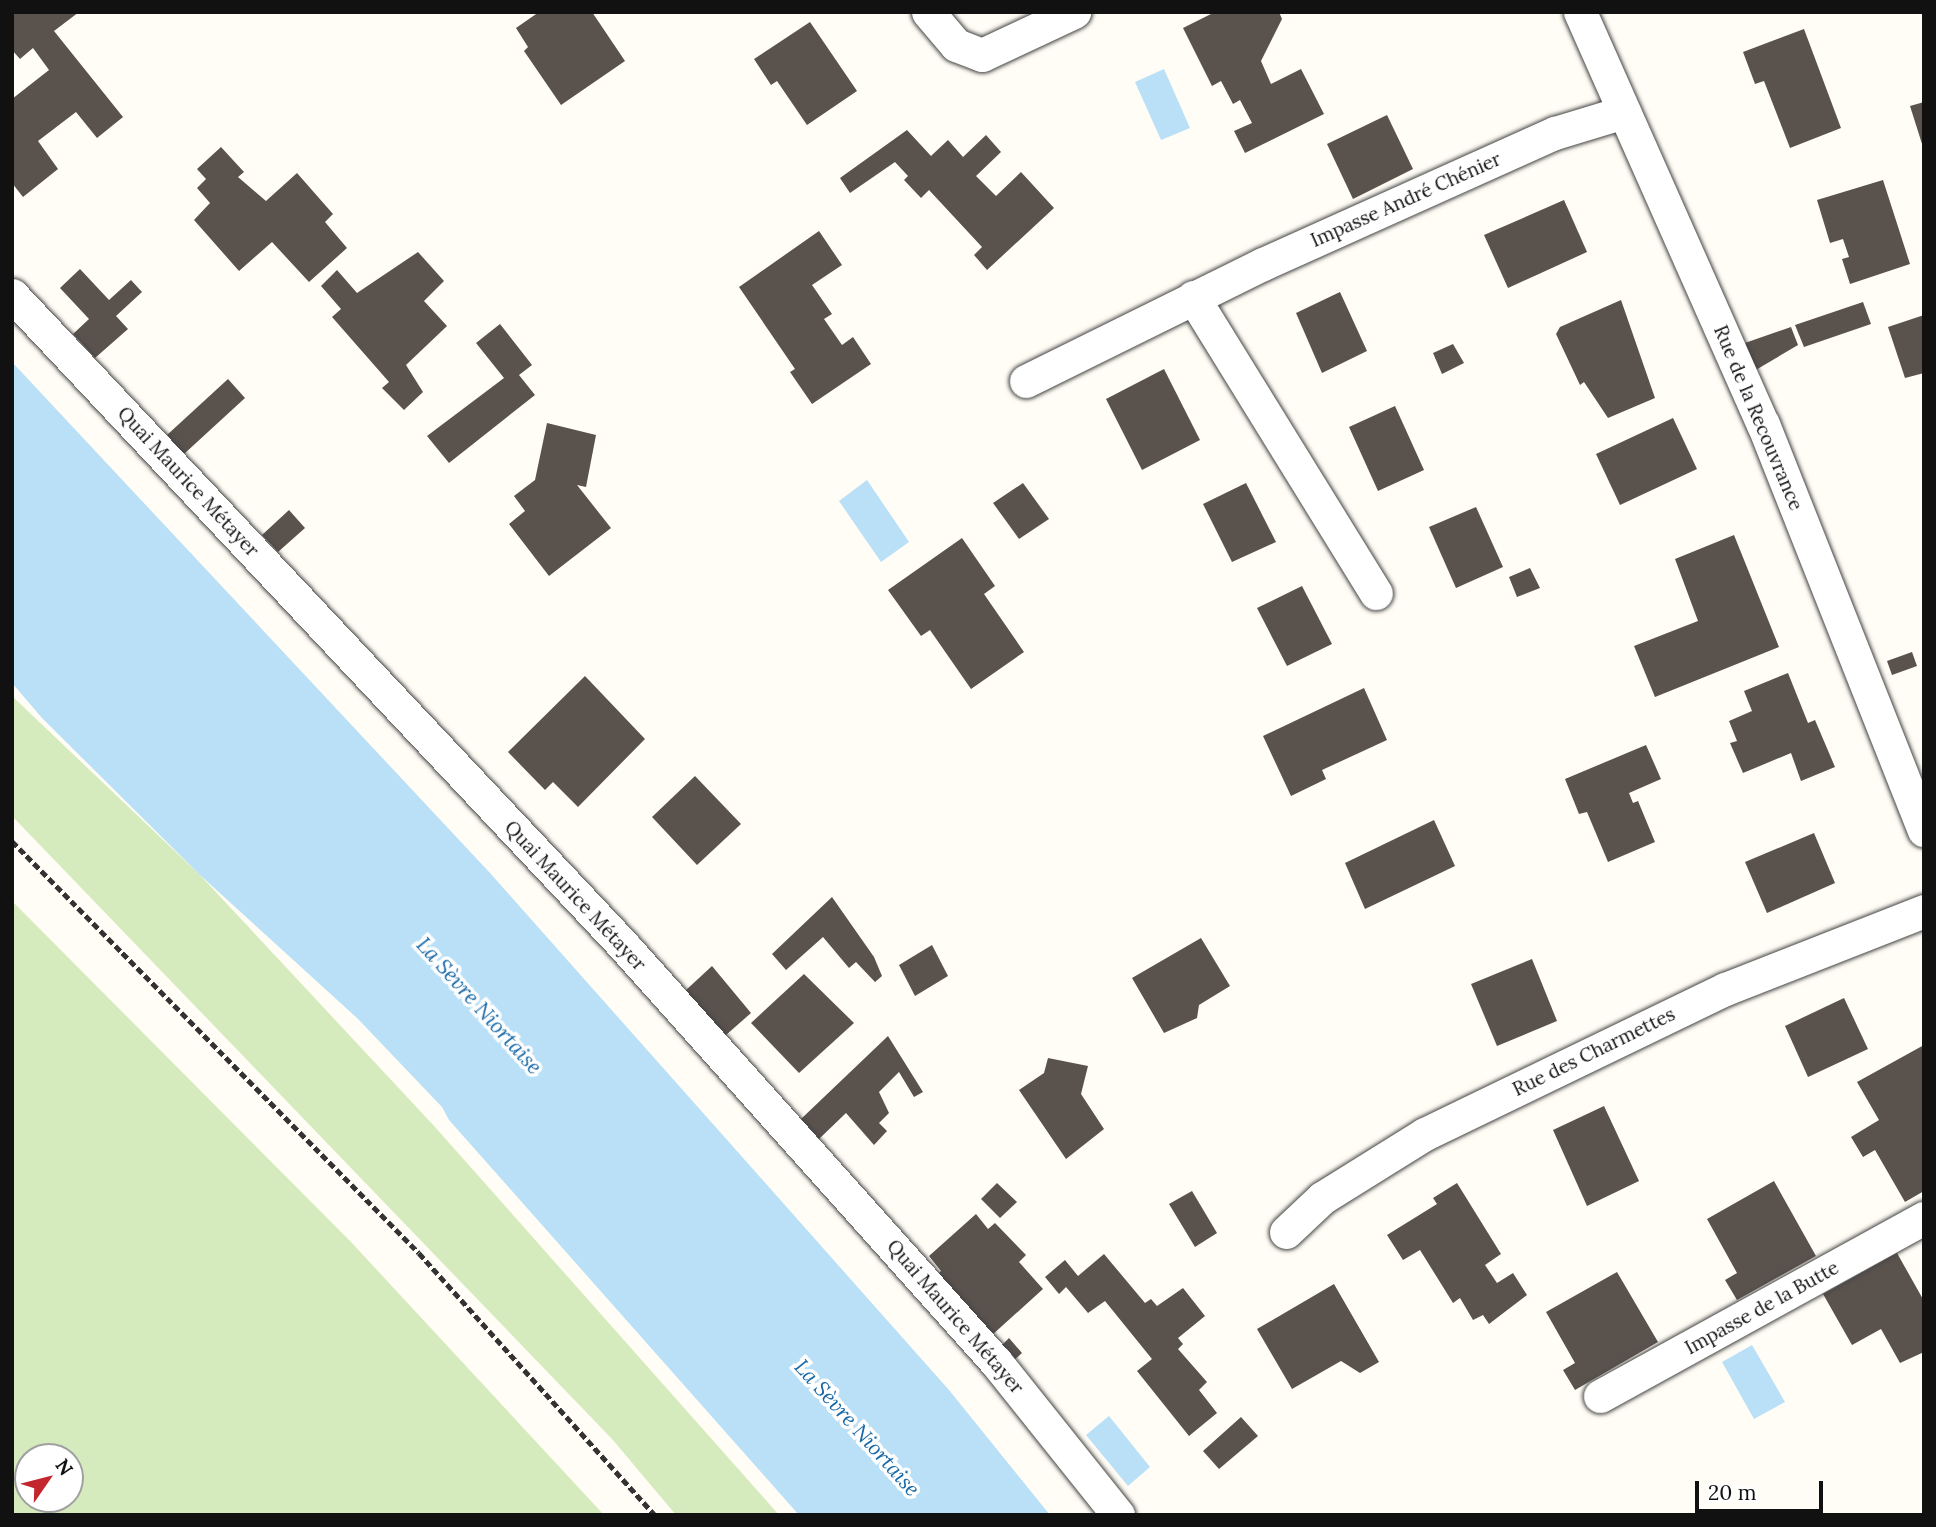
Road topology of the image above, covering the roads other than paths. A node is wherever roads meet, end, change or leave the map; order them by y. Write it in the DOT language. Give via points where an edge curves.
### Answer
graph roads {
  1 [pos="928,12"];
  2 [pos="1074,12"];
  3 [pos="1580,12"];
  4 [pos="1624,112"];
  5 [pos="12,295"];
  6 [pos="1193,297"];
  7 [pos="1026,381"];
  8 [pos="1376,593"];
  9 [pos="1924,830"];
  10 [pos="1924,911"];
  11 [pos="1924,1218"];
  12 [pos="1286,1232"];
  13 [pos="1600,1396"];
  14 [pos="1118,1515"];
  1 -- 2 [label="street" via="956,45 982,55"];
  3 -- 4 [label="street, Rue de la Recouvrance"];
  4 -- 6 [label="street, Impasse André Chénier" via="1555,133"];
  4 -- 9 [label="street, Rue de la Recouvrance" via="1763,424"];
  5 -- 14 [label="street, Quai Maurice Métayer" via="632,956 996,1362"];
  6 -- 7 [label="street, Impasse André Chénier"];
  6 -- 8 [label="street"];
  10 -- 12 [label="street, Rue des Charmettes" via="1725,989 1425,1134 1322,1198"];
  11 -- 13 [label="street, Impasse de la Butte"];
}
